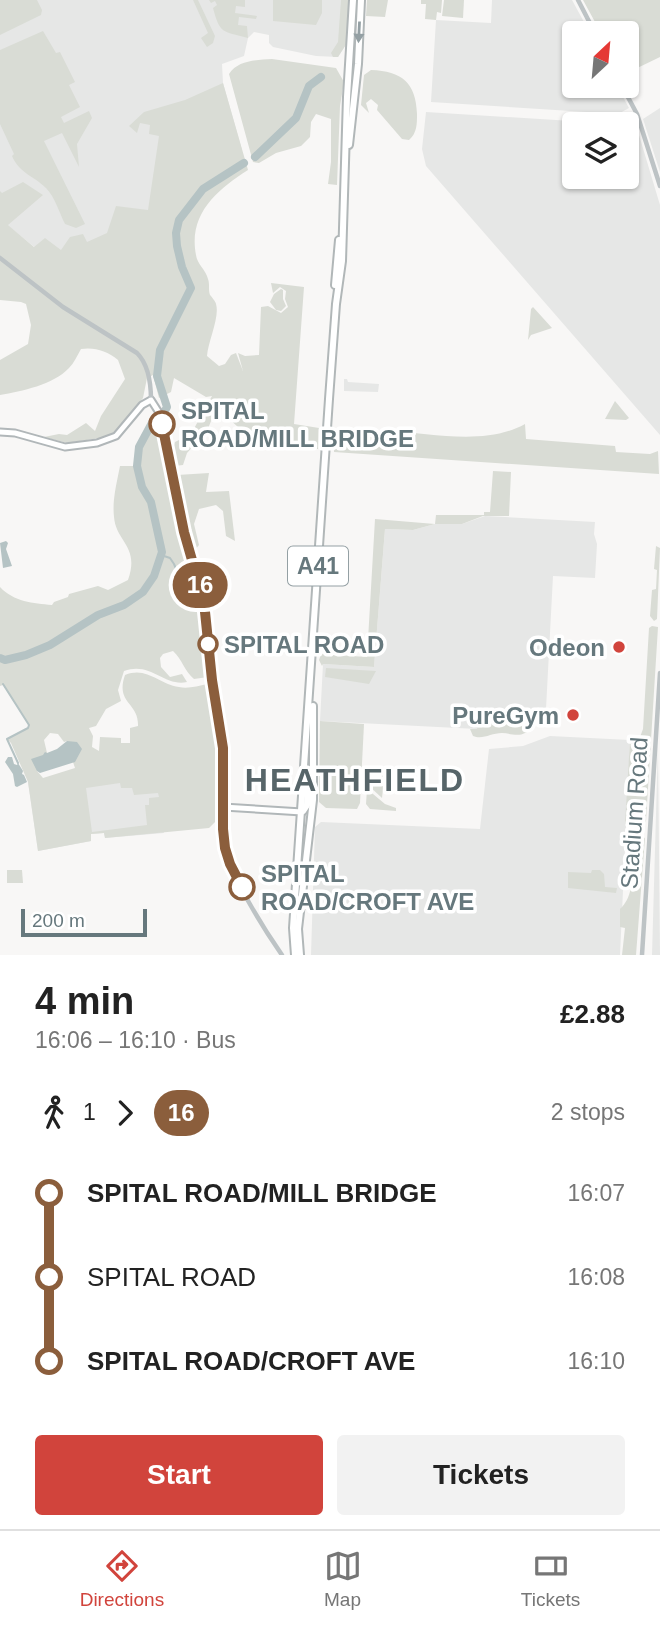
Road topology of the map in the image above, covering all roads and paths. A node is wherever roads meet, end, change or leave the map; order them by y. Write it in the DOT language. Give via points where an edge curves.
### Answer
graph roads {
  1 [pos="353,0"];
  2 [pos="361,0"];
  3 [pos="578,0"];
  4 [pos="589,21"];
  5 [pos="628,98"];
  6 [pos="345,167"];
  7 [pos="660,186"];
  8 [pos="0,258"];
  9 [pos="151,400"];
  10 [pos="0,432"];
  11 [pos="660,673"];
  12 [pos="311,682"];
  13 [pos="658,723"];
  14 [pos="313,755"];
  15 [pos="223,807"];
  16 [pos="302,812"];
  17 [pos="311,814"];
  18 [pos="297,880"];
  19 [pos="282,955"];
  20 [pos="298,955"];
  21 [pos="642,955"];
  1 -- 6 [label="highway, A41"];
  2 -- 6 [label="highway, A41, one-way"];
  3 -- 4 [label="street"];
  5 -- 7 [label="street"];
  6 -- 12 [label="highway, A41"];
  8 -- 9 [label="street" via="63,307 136,353 144,362"];
  9 -- 10 [label="main road" via="117,436 97,443 65,447"];
  9 -- 15 [label="main road" via="161,422 204,602 223,748"];
  11 -- 13 [label="street, Stadium Road"];
  12 -- 14 [label="highway, A41"];
  12 -- 16 [label="highway, A41"];
  13 -- 21 [label="street, Stadium Road"];
  14 -- 16 [label="highway" via="307,805"];
  14 -- 17 [label="highway, A41"];
  15 -- 16 [label="main road"];
  15 -- 19 [label="street" via="230,864"];
  16 -- 18 [label="highway, A41"];
  17 -- 18 [label="highway" via="306,820"];
  17 -- 20 [label="highway, A41"];
  18 -- 20 [label="highway, A41" via="293,928"];
}
